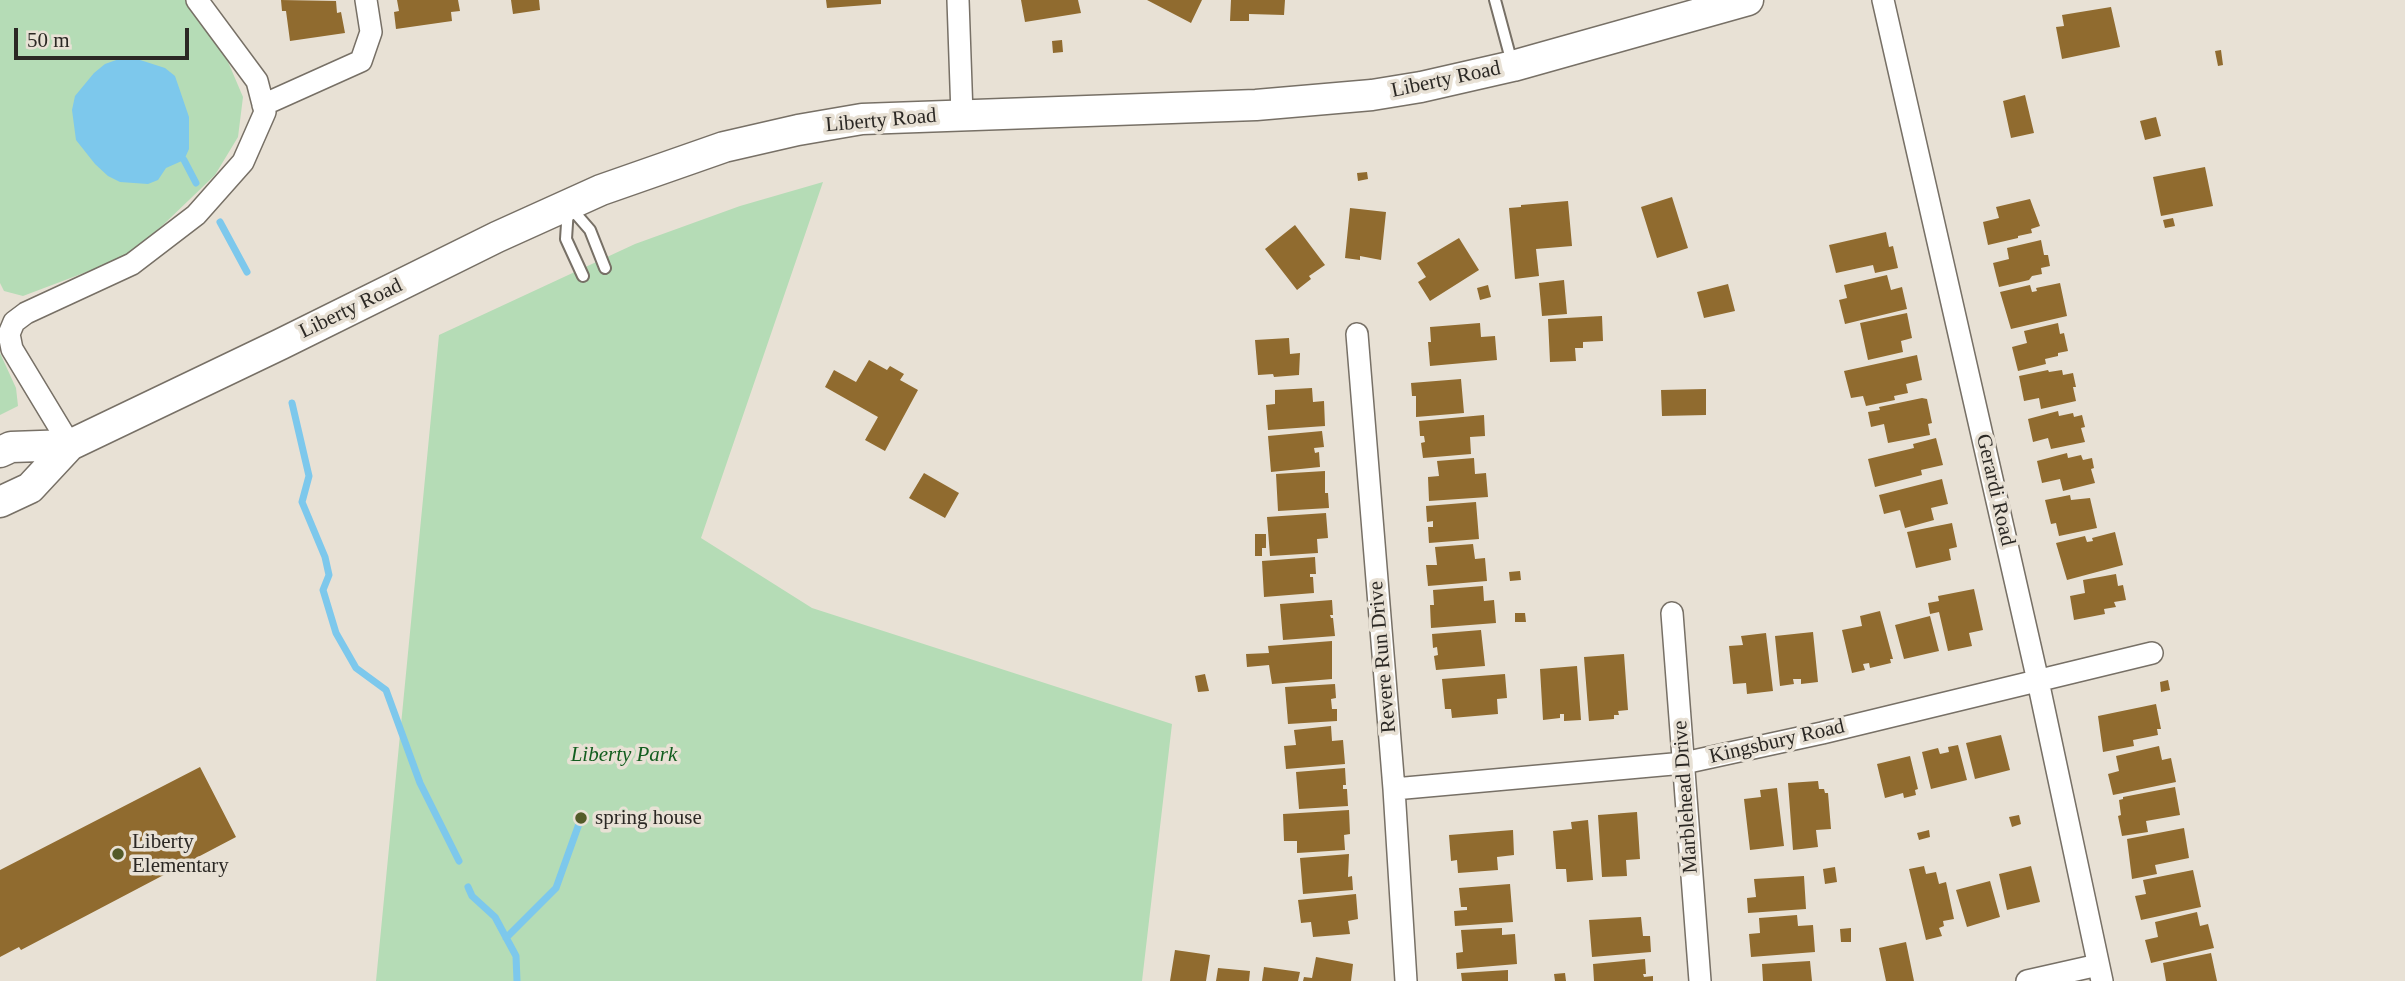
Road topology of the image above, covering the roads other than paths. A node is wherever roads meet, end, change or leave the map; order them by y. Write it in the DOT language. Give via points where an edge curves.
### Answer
graph roads {
  1 [pos="366,0"];
  2 [pos="958,0"];
  3 [pos="1494,0"];
  4 [pos="1748,0"];
  5 [pos="1883,0"];
  6 [pos="200,1"];
  7 [pos="1513,66"];
  8 [pos="263,105"];
  9 [pos="962,115"];
  10 [pos="568,205"];
  11 [pos="605,268"];
  12 [pos="583,276"];
  13 [pos="0,326"];
  14 [pos="1357,334"];
  15 [pos="12,349"];
  16 [pos="70,444"];
  17 [pos="0,452"];
  18 [pos="0,502"];
  19 [pos="1672,613"];
  20 [pos="2152,653"];
  21 [pos="2038,681"];
  22 [pos="1684,763"];
  23 [pos="1394,789"];
  24 [pos="2100,973"];
  25 [pos="1406,981"];
  26 [pos="1700,981"];
  27 [pos="2027,981"];
  1 -- 8 [label="street" via="371,32 361,61"];
  2 -- 9 [label="street"];
  3 -- 7 [label="lane"];
  4 -- 7 [label="main road, Liberty Road"];
  5 -- 21 [label="street, Gerardi Road"];
  6 -- 8 [label="street" via="257,81"];
  7 -- 9 [label="main road, Liberty Road" via="1372,95 1256,105"];
  8 -- 15 [label="street" via="265,112 243,162 196,215 132,264 14,322 9,334"];
  9 -- 10 [label="main road, Liberty Road" via="862,119 798,130 724,147"];
  10 -- 11 [label="lane" via="590,230"];
  10 -- 12 [label="lane" via="566,239"];
  10 -- 16 [label="main road, Liberty Road"];
  13 -- 15 [label="lane"];
  14 -- 23 [label="street, Revere Run Drive"];
  15 -- 16 [label="street"];
  16 -- 17 [label="main road, Liberty Road" via="11,447"];
  16 -- 18 [label="main road, Liberty Road" via="30,488"];
  19 -- 22 [label="street, Marblehead Drive"];
  20 -- 21 [label="street, Kingsbury Road"];
  21 -- 22 [label="street, Kingsbury Road"];
  21 -- 24 [label="street, Gerardi Road"];
  22 -- 23 [label="street, Kingsbury Road"];
  22 -- 26 [label="street, Marblehead Drive"];
  23 -- 25 [label="street, Revere Run Drive"];
  24 -- 27 [label="street"];
}
